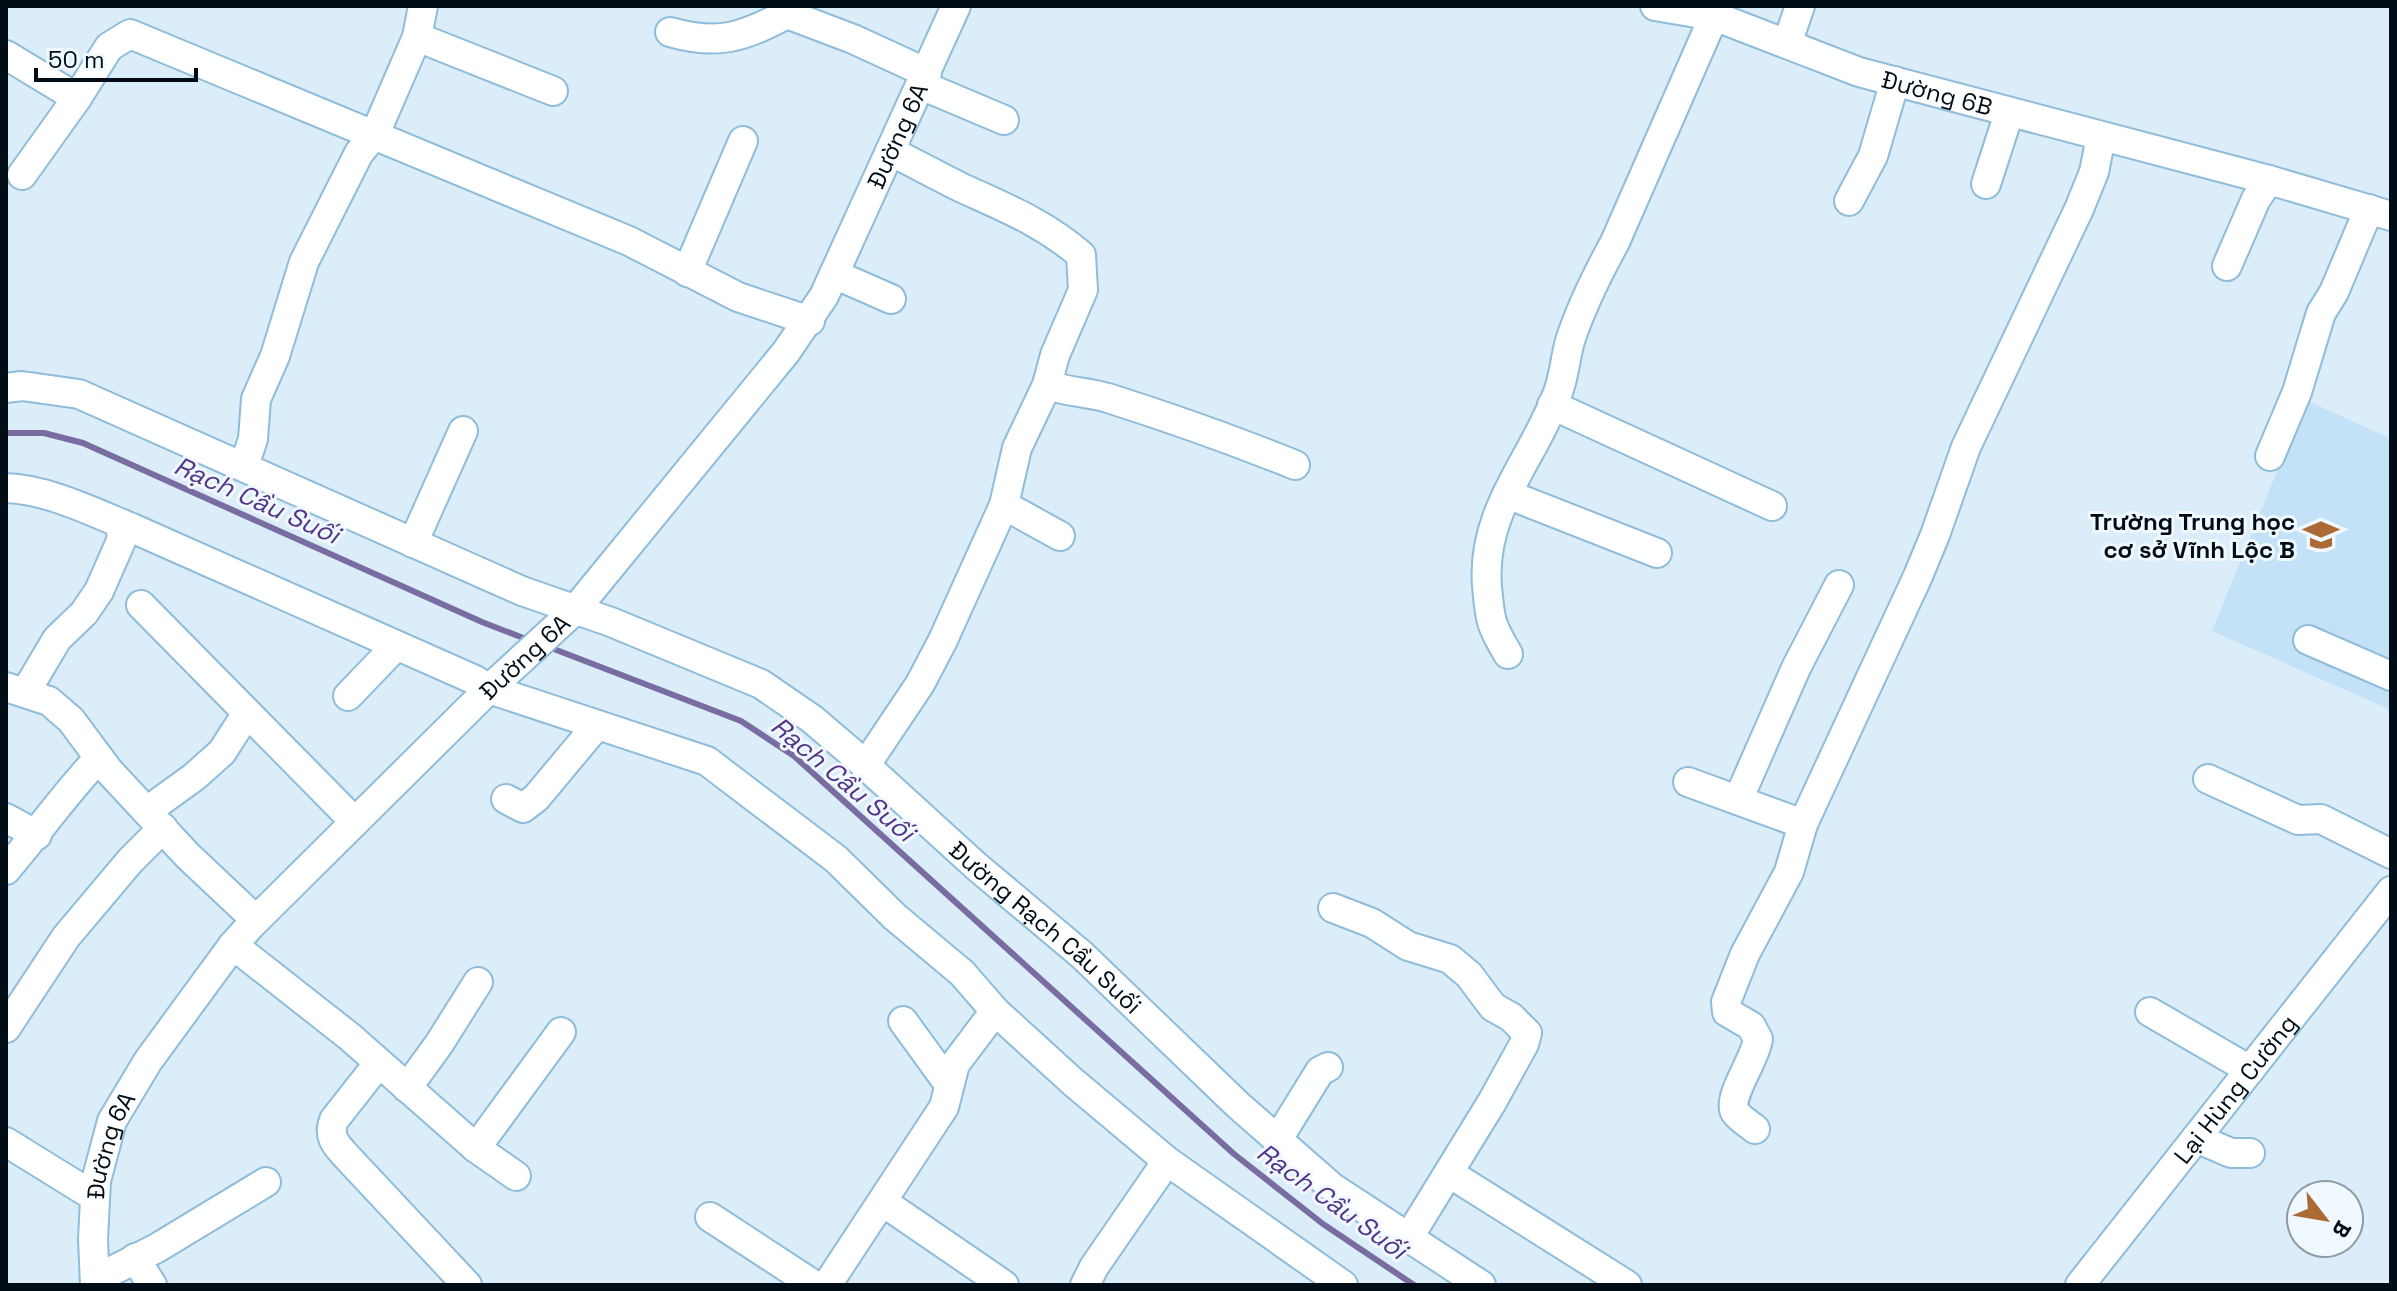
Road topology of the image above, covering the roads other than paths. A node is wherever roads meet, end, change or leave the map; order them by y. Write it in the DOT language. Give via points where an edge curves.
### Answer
graph roads {
  1 [pos="423,6"];
  2 [pos="956,6"];
  3 [pos="1655,6"];
  4 [pos="1800,6"];
  5 [pos="785,10"];
  6 [pos="1714,16"];
  7 [pos="670,32"];
  8 [pos="417,37"];
  9 [pos="1787,44"];
  10 [pos="6,55"];
  11 [pos="924,79"];
  12 [pos="1895,81"];
  13 [pos="553,91"];
  14 [pos="77,98"];
  15 [pos="2009,113"];
  16 [pos="1004,120"];
  17 [pos="375,134"];
  18 [pos="2101,137"];
  19 [pos="743,141"];
  20 [pos="890,151"];
  21 [pos="22,175"];
  22 [pos="2264,179"];
  23 [pos="1986,184"];
  24 [pos="1849,201"];
  25 [pos="2380,212"];
  26 [pos="2227,266"];
  27 [pos="687,272"];
  28 [pos="834,274"];
  29 [pos="891,299"];
  30 [pos="810,321"];
  31 [pos="1047,385"];
  32 [pos="6,388"];
  33 [pos="1552,405"];
  34 [pos="463,431"];
  35 [pos="2270,456"];
  36 [pos="1295,465"];
  37 [pos="244,466"];
  38 [pos="6,488"];
  39 [pos="1507,494"];
  40 [pos="1004,505"];
  41 [pos="1772,506"];
  42 [pos="122,524"];
  43 [pos="1060,536"];
  44 [pos="413,543"];
  45 [pos="1657,553"];
  46 [pos="1839,585"];
  47 [pos="141,605"];
  48 [pos="571,614"];
  49 [pos="2308,640"];
  50 [pos="396,646"];
  51 [pos="1508,654"];
  52 [pos="2391,676"];
  53 [pos="493,686"];
  54 [pos="16,690"];
  55 [pos="348,696"];
  56 [pos="247,713"];
  57 [pos="597,725"];
  58 [pos="99,758"];
  59 [pos="865,766"];
  60 [pos="2208,779"];
  61 [pos="1688,782"];
  62 [pos="506,799"];
  63 [pos="1738,800"];
  64 [pos="6,818"];
  65 [pos="155,820"];
  66 [pos="355,822"];
  67 [pos="1803,824"];
  68 [pos="37,835"];
  69 [pos="2391,854"];
  70 [pos="6,870"];
  71 [pos="2391,891"];
  72 [pos="1333,908"];
  73 [pos="256,920"];
  74 [pos="233,945"];
  75 [pos="478,982"];
  76 [pos="995,1011"];
  77 [pos="2150,1012"];
  78 [pos="903,1021"];
  79 [pos="6,1028"];
  80 [pos="561,1032"];
  81 [pos="378,1064"];
  82 [pos="1328,1067"];
  83 [pos="2250,1070"];
  84 [pos="948,1083"];
  85 [pos="407,1088"];
  86 [pos="1755,1129"];
  87 [pos="2196,1138"];
  88 [pos="1278,1139"];
  89 [pos="6,1142"];
  90 [pos="476,1148"];
  91 [pos="2250,1153"];
  92 [pos="1167,1161"];
  93 [pos="1449,1173"];
  94 [pos="516,1176"];
  95 [pos="266,1182"];
  96 [pos="95,1197"];
  97 [pos="883,1202"];
  98 [pos="710,1217"];
  99 [pos="1409,1237"];
  100 [pos="135,1258"];
  101 [pos="96,1284"];
  102 [pos="152,1285"];
  103 [pos="467,1285"];
  104 [pos="814,1285"];
  105 [pos="827,1285"];
  106 [pos="1004,1285"];
  107 [pos="1085,1285"];
  108 [pos="1343,1285"];
  109 [pos="1481,1285"];
  110 [pos="1627,1285"];
  111 [pos="2080,1285"];
  1 -- 8 [label="street"];
  2 -- 11 [label="street, Đường 6A"];
  3 -- 6 [label="street, Đường 6B"];
  4 -- 9 [label="street"];
  5 -- 7 [label="street" via="741,36 698,40"];
  5 -- 11 [label="street" via="853,39"];
  6 -- 9 [label="street, Đường 6B"];
  6 -- 33 [label="street" via="1598,274"];
  8 -- 13 [label="street"];
  8 -- 17 [label="street"];
  9 -- 12 [label="street, Đường 6B"];
  10 -- 14 [label="street"];
  11 -- 16 [label="street"];
  11 -- 20 [label="street, Đường 6A"];
  12 -- 15 [label="street, Đường 6B"];
  12 -- 24 [label="street" via="1873,156"];
  14 -- 17 [label="street" via="109,47 130,34"];
  14 -- 21 [label="street"];
  15 -- 18 [label="street, Đường 6B"];
  15 -- 23 [label="street"];
  17 -- 27 [label="street" via="629,241"];
  17 -- 37 [label="street" via="359,153 304,262 256,399 253,439"];
  18 -- 22 [label="street, Đường 6B"];
  18 -- 67 [label="street" via="2079,209 1966,447 1918,576"];
  19 -- 27 [label="street"];
  20 -- 28 [label="street, Đường 6A"];
  20 -- 31 [label="street" via="1021,213 1081,255 1083,290"];
  22 -- 25 [label="street"];
  22 -- 26 [label="street"];
  25 -- 35 [label="street" via="2321,313"];
  27 -- 30 [label="street" via="738,297"];
  28 -- 29 [label="street"];
  28 -- 30 [label="street, Đường 6A"];
  30 -- 48 [label="street, Đường 6A"];
  31 -- 36 [label="street" via="1199,426"];
  31 -- 40 [label="street" via="1017,448"];
  32 -- 37 [label="street, Đường Rạch Cầu Suối" via="79,394"];
  33 -- 39 [label="street"];
  33 -- 41 [label="street"];
  34 -- 44 [label="street"];
  37 -- 44 [label="street, Đường Rạch Cầu Suối"];
  38 -- 42 [label="street" via="81,507"];
  39 -- 45 [label="street"];
  39 -- 51 [label="street" via="1490,534 1485,563 1490,626"];
  40 -- 43 [label="street"];
  40 -- 59 [label="street" via="920,684"];
  42 -- 50 [label="street"];
  42 -- 54 [label="street" via="121,541 99,591"];
  44 -- 48 [label="street, Đường Rạch Cầu Suối"];
  46 -- 63 [label="street"];
  47 -- 56 [label="street"];
  48 -- 53 [label="street, Đường 6A"];
  48 -- 59 [label="street, Đường Rạch Cầu Suối" via="761,684 812,719"];
  49 -- 52 [label="street"];
  50 -- 53 [label="street"];
  50 -- 55 [label="street"];
  53 -- 57 [label="street"];
  53 -- 66 [label="street, Đường 6A"];
  54 -- 58 [label="street" via="49,701 71,720"];
  56 -- 65 [label="street" via="222,752"];
  56 -- 66 [label="street"];
  57 -- 62 [label="street" via="536,798 523,808"];
  57 -- 76 [label="street" via="707,761 742,785 836,859 962,973"];
  58 -- 65 [label="street"];
  58 -- 68 [label="street" via="69,788"];
  59 -- 88 [label="street, Đường Rạch Cầu Suối" via="1082,955"];
  60 -- 69 [label="street" via="2298,820 2321,819"];
  61 -- 63 [label="street"];
  63 -- 67 [label="street"];
  64 -- 68 [label="street"];
  65 -- 73 [label="street"];
  65 -- 79 [label="street" via="130,861 66,937"];
  66 -- 73 [label="street, Đường 6A"];
  67 -- 86 [label="street" via="1789,872 1726,1002 1727,1012 1751,1026 1758,1039 1734,1106"];
  68 -- 70 [label="street"];
  71 -- 83 [label="street, Lại Hùng Cường"];
  72 -- 93 [label="street" via="1372,923 1408,946 1450,959 1493,1007 1527,1033"];
  73 -- 74 [label="street, Đường 6A"];
  74 -- 81 [label="street"];
  74 -- 96 [label="street, Đường 6A" via="148,1061 112,1121"];
  75 -- 85 [label="street"];
  76 -- 84 [label="street" via="955,1064"];
  76 -- 92 [label="street"];
  77 -- 83 [label="street"];
  78 -- 84 [label="street"];
  80 -- 90 [label="street"];
  81 -- 85 [label="street"];
  81 -- 103 [label="street" via="334,1120 331,1136"];
  82 -- 88 [label="street" via="1320,1071"];
  83 -- 87 [label="street, Lại Hùng Cường"];
  84 -- 97 [label="street" via="944,1107"];
  85 -- 90 [label="street"];
  87 -- 91 [label="street" via="2231,1153"];
  87 -- 111 [label="street, Lại Hùng Cường"];
  88 -- 99 [label="street, Đường Rạch Cầu Suối" via="1333,1188"];
  89 -- 96 [label="street"];
  90 -- 94 [label="street"];
  92 -- 107 [label="street"];
  92 -- 108 [label="street"];
  93 -- 99 [label="street"];
  93 -- 110 [label="street"];
  95 -- 100 [label="street"];
  96 -- 101 [label="street, Đường 6A"];
  97 -- 105 [label="street"];
  97 -- 106 [label="street"];
  98 -- 104 [label="street"];
  99 -- 109 [label="street, Đường Rạch Cầu Suối"];
  100 -- 101 [label="street"];
  100 -- 102 [label="street"];
}
